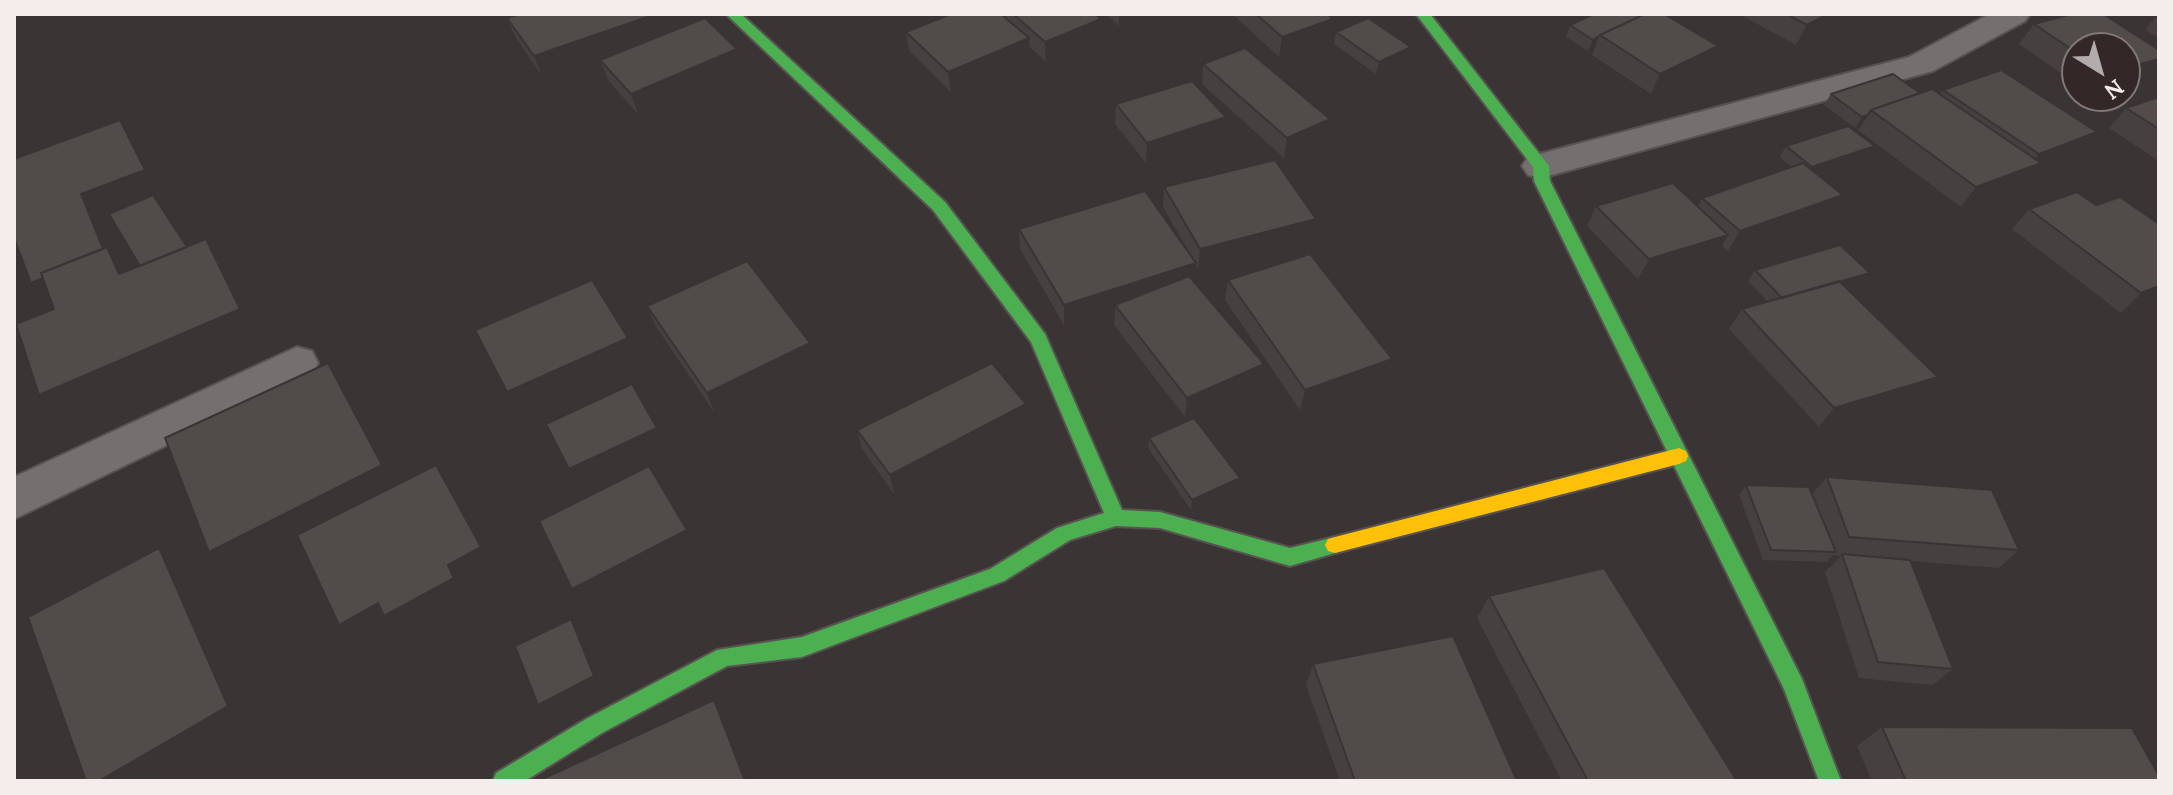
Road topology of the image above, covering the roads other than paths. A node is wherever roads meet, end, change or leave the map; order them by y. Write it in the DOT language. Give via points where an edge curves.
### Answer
graph roads {
  1 [pos="733,14"];
  2 [pos="1423,14"];
  3 [pos="2014,14"];
  4 [pos="1541,166"];
  5 [pos="297,363"];
  6 [pos="1679,456"];
  7 [pos="14,499"];
  8 [pos="1116,518"];
  9 [pos="504,781"];
  10 [pos="1830,781"];
  1 -- 8 [label="street" via="939,206 1039,339"];
  2 -- 4 [label="street"];
  3 -- 4 [label="street" via="1921,64"];
  4 -- 6 [label="street" via="1542,181"];
  5 -- 7 [label="street"];
  6 -- 8 [label="street" via="1290,557 1160,520"];
  6 -- 10 [label="street" via="1794,686"];
  8 -- 9 [label="street" via="1064,534 997,575 802,647 724,657"];
}
